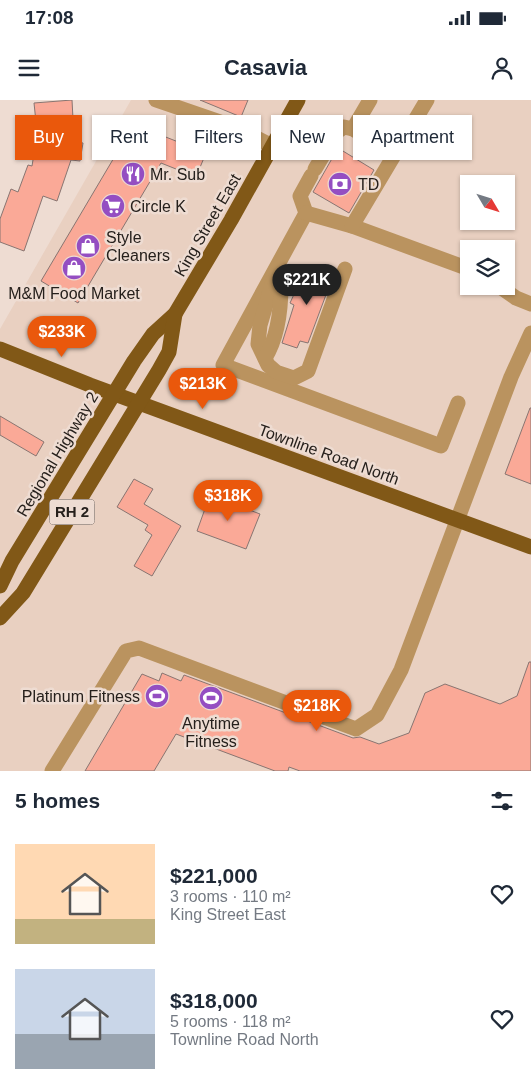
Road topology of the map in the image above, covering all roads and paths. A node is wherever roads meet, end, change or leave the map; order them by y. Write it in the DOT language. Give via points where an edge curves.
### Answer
graph roads {
  1 [pos="156,100"];
  2 [pos="298,100"];
  3 [pos="370,100"];
  4 [pos="421,102"];
  5 [pos="290,115"];
  6 [pos="361,115"];
  7 [pos="414,115"];
  8 [pos="353,129"];
  9 [pos="271,145"];
  10 [pos="271,148"];
  11 [pos="391,160"];
  12 [pos="306,212"];
  13 [pos="352,226"];
  14 [pos="460,266"];
  15 [pos="344,269"];
  16 [pos="273,276"];
  17 [pos="512,295"];
  18 [pos="531,304"];
  19 [pos="175,314"];
  20 [pos="531,333"];
  21 [pos="0,349"];
  22 [pos="115,393"];
  23 [pos="140,402"];
  24 [pos="458,403"];
  25 [pos="459,520"];
  26 [pos="531,547"];
  27 [pos="0,586"];
  28 [pos="0,618"];
  29 [pos="52,771"];
  1 -- 9 [label="lane" via="235,126"];
  2 -- 5 [label="main road, King Street East"];
  3 -- 6 [label="lane"];
  4 -- 7 [label="lane"];
  8 -- 12 [label="lane" via="344,127 337,132 313,172 300,196"];
  10 -- 19 [label="main road, King Street East"];
  11 -- 13 [label="lane"];
  12 -- 13 [label="lane"];
  12 -- 16 [label="lane"];
  13 -- 14 [label="lane"];
  15 -- 16 [label="lane" via="308,371 294,378 284,376 268,365 264,358 269,351 281,305 281,285"];
  16 -- 24 [label="lane" via="223,366 441,446"];
  17 -- 18 [label="lane"];
  19 -- 22 [label="main road, King Street East" via="153,334"];
  19 -- 23 [label="main road, King Street East" via="169,352"];
  20 -- 25 [label="lane" via="511,377"];
  21 -- 22 [label="main road, Townline Road North"];
  22 -- 23 [label="main road, Townline Road North"];
  22 -- 27 [label="main road, Regional Highway 2 / RH 2"];
  23 -- 25 [label="main road, Townline Road North"];
  23 -- 28 [label="main road, RH 2" via="23,593"];
  25 -- 26 [label="main road, Townline Road North"];
  25 -- 29 [label="lane" via="402,670 377,715 356,729 139,648 126,651"];
}
